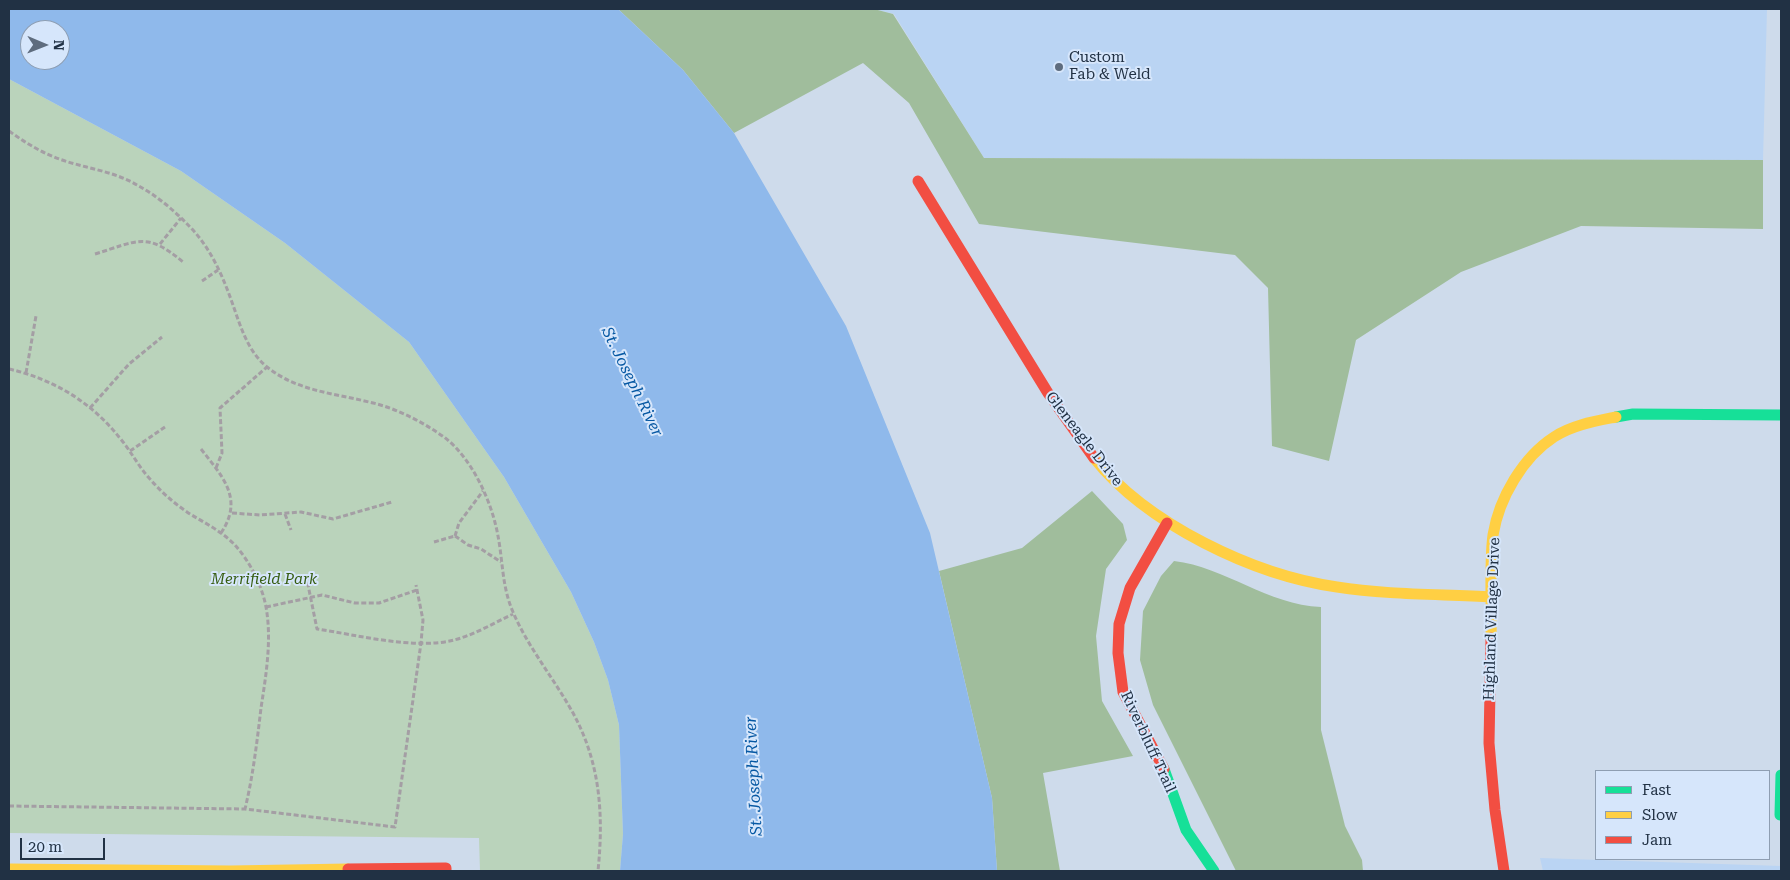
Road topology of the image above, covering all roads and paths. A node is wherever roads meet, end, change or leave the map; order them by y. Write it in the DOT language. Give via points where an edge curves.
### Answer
graph roads {
  1 [pos="9,131"];
  2 [pos="918,181"];
  3 [pos="181,218"];
  4 [pos="160,244"];
  5 [pos="95,254"];
  6 [pos="183,262"];
  7 [pos="218,270"];
  8 [pos="202,281"];
  9 [pos="36,316"];
  10 [pos="162,337"];
  11 [pos="267,367"];
  12 [pos="9,370"];
  13 [pos="26,373"];
  14 [pos="90,408"];
  15 [pos="1781,415"];
  16 [pos="165,427"];
  17 [pos="201,449"];
  18 [pos="130,451"];
  19 [pos="216,468"];
  20 [pos="483,490"];
  21 [pos="392,502"];
  22 [pos="232,513"];
  23 [pos="285,514"];
  24 [pos="1167,523"];
  25 [pos="291,530"];
  26 [pos="221,533"];
  27 [pos="455,536"];
  28 [pos="434,542"];
  29 [pos="501,562"];
  30 [pos="306,575"];
  31 [pos="416,585"];
  32 [pos="417,590"];
  33 [pos="312,596"];
  34 [pos="1492,597"];
  35 [pos="266,606"];
  36 [pos="513,614"];
  37 [pos="421,643"];
  38 [pos="1781,775"];
  39 [pos="9,806"];
  40 [pos="245,809"];
  41 [pos="1780,815"];
  42 [pos="9,868"];
  43 [pos="446,870"];
  44 [pos="598,871"];
  45 [pos="1214,871"];
  46 [pos="1504,871"];
  1 -- 3 [label="path" via="54,157 137,184"];
  2 -- 24 [label="street, Gleneagle Drive" via="1044,387 1080,438 1116,483"];
  3 -- 4 [label="path"];
  3 -- 7 [label="path" via="213,257"];
  4 -- 5 [label="path" via="136,242"];
  4 -- 6 [label="path"];
  7 -- 8 [label="path"];
  7 -- 11 [label="path" via="248,344"];
  9 -- 13 [label="path"];
  10 -- 14 [label="path" via="126,368"];
  11 -- 19 [label="path" via="220,408 222,453"];
  11 -- 20 [label="path" via="293,383 315,391 368,401 418,420 447,439 466,461"];
  12 -- 13 [label="path"];
  13 -- 14 [label="path" via="58,387"];
  14 -- 18 [label="path"];
  15 -- 34 [label="street, Highland Village Drive" via="1633,414 1588,423 1555,436 1530,456 1502,501 1493,535"];
  16 -- 18 [label="path"];
  17 -- 19 [label="path"];
  18 -- 26 [label="path" via="140,468 172,501"];
  19 -- 22 [label="path" via="231,496"];
  20 -- 27 [label="path" via="459,523"];
  20 -- 29 [label="path" via="494,520"];
  21 -- 23 [label="path" via="333,519 301,512"];
  22 -- 23 [label="path"];
  22 -- 26 [label="path"];
  23 -- 25 [label="path"];
  24 -- 34 [label="street, Gleneagle Drive" via="1241,558 1292,577 1326,585"];
  24 -- 45 [label="street, Riverbluff Trail" via="1130,588 1119,624 1118,653 1123,692 1167,776 1186,830"];
  26 -- 35 [label="path" via="234,544 252,570"];
  27 -- 28 [label="path"];
  27 -- 29 [label="path"];
  29 -- 36 [label="path" via="505,591"];
  30 -- 33 [label="path"];
  31 -- 32 [label="path"];
  32 -- 33 [label="path" via="367,604"];
  32 -- 37 [label="path" via="423,620"];
  33 -- 35 [label="path"];
  33 -- 37 [label="path" via="317,629"];
  34 -- 46 [label="street, Highland Village Drive" via="1489,743"];
  35 -- 40 [label="path" via="268,660"];
  36 -- 37 [label="path" via="455,640"];
  36 -- 44 [label="path" via="586,738 596,773 601,811"];
  37 -- 40 [label="path" via="395,826"];
  38 -- 41 [label="street"];
  39 -- 40 [label="path"];
  42 -- 43 [label="street"];
}
